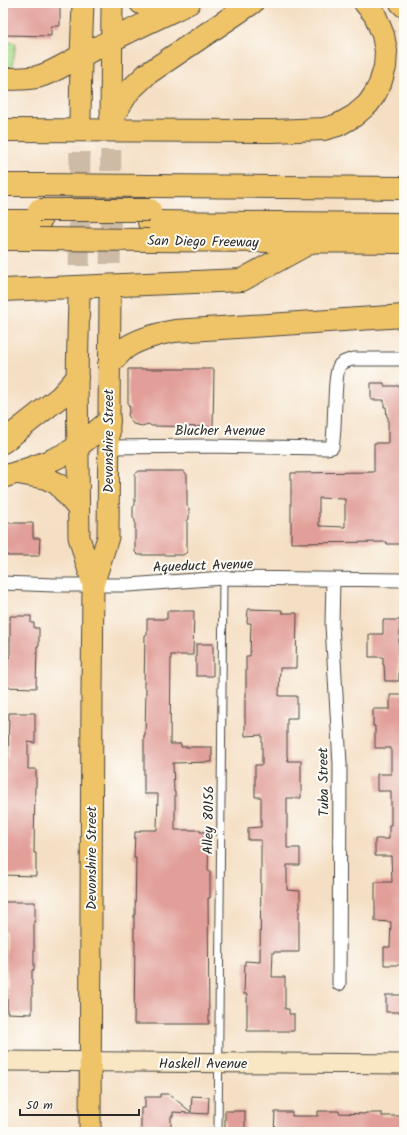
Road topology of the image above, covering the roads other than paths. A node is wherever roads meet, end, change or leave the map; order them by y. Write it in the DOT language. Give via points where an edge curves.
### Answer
graph roads {
  1 [pos="83,3"];
  2 [pos="112,3"];
  3 [pos="141,3"];
  4 [pos="189,3"];
  5 [pos="252,3"];
  6 [pos="365,3"];
  7 [pos="401,3"];
  8 [pos="404,6"];
  9 [pos="167,13"];
  10 [pos="111,41"];
  11 [pos="81,56"];
  12 [pos="3,79"];
  13 [pos="80,119"];
  14 [pos="111,119"];
  15 [pos="3,130"];
  16 [pos="3,185"];
  17 [pos="404,188"];
  18 [pos="3,209"];
  19 [pos="404,212"];
  20 [pos="3,221"];
  21 [pos="39,223"];
  22 [pos="149,224"];
  23 [pos="404,224"];
  24 [pos="3,239"];
  25 [pos="310,242"];
  26 [pos="404,242"];
  27 [pos="3,290"];
  28 [pos="110,295"];
  29 [pos="79,297"];
  30 [pos="404,316"];
  31 [pos="404,359"];
  32 [pos="109,365"];
  33 [pos="77,378"];
  34 [pos="108,421"];
  35 [pos="3,442"];
  36 [pos="78,446"];
  37 [pos="108,446"];
  38 [pos="10,475"];
  39 [pos="78,508"];
  40 [pos="223,578"];
  41 [pos="333,580"];
  42 [pos="404,580"];
  43 [pos="3,583"];
  44 [pos="93,585"];
  45 [pos="339,984"];
  46 [pos="91,1061"];
  47 [pos="3,1062"];
  48 [pos="218,1063"];
  49 [pos="404,1064"];
  50 [pos="90,1132"];
  51 [pos="218,1132"];
  1 -- 11 [label="main road"];
  2 -- 10 [label="main road"];
  3 -- 9 [label="highway"];
  4 -- 9 [label="highway"];
  5 -- 14 [label="highway" via="148,74 129,91"];
  6 -- 15 [label="highway" via="376,16 383,35 385,67 376,94 368,104 338,125 324,129 273,131"];
  7 -- 8 [label="highway"];
  9 -- 10 [label="highway"];
  10 -- 11 [label="highway"];
  10 -- 14 [label="main road"];
  11 -- 12 [label="highway" via="38,77"];
  11 -- 13 [label="main road"];
  16 -- 17 [label="highway, bridge"];
  18 -- 21 [label="highway"];
  19 -- 22 [label="highway"];
  20 -- 21 [label="highway"];
  21 -- 22 [label="highway, bridge"];
  21 -- 22 [label="highway, San Diego Freeway, bridge"];
  21 -- 24 [label="highway, San Diego Freeway"];
  22 -- 23 [label="highway"];
  22 -- 25 [label="highway, San Diego Freeway"];
  25 -- 26 [label="highway, San Diego Freeway"];
  25 -- 27 [label="highway" via="242,280"];
  28 -- 32 [label="main road, Devonshire Street"];
  29 -- 33 [label="main road, Devonshire Street"];
  30 -- 32 [label="highway" via="175,331 142,339 126,348"];
  31 -- 37 [label="street, Blucher Avenue" via="354,359 339,366 336,374 334,434 332,446 326,448"];
  32 -- 34 [label="main road, Devonshire Street"];
  33 -- 35 [label="highway" via="60,396"];
  33 -- 36 [label="main road, Devonshire Street"];
  34 -- 36 [label="highway"];
  34 -- 37 [label="main road, Devonshire Street"];
  36 -- 38 [label="highway" via="59,457"];
  36 -- 39 [label="main road, Devonshire Street"];
  37 -- 44 [label="main road, Devonshire Street" via="108,537"];
  38 -- 39 [label="highway" via="46,478 58,484"];
  39 -- 44 [label="main road, Devonshire Street" via="79,537"];
  40 -- 41 [label="street, Aqueduct Avenue"];
  40 -- 44 [label="street, Aqueduct Avenue"];
  40 -- 48 [label="lane, Alley 80156"];
  41 -- 42 [label="street, Aqueduct Avenue"];
  41 -- 45 [label="street, Tuba Street" via="332,625 340,764"];
  43 -- 44 [label="street, Aqueduct Avenue"];
  44 -- 46 [label="main road, Devonshire Street"];
  46 -- 47 [label="main road, Haskell Avenue"];
  46 -- 48 [label="main road, Haskell Avenue"];
  46 -- 50 [label="main road, Devonshire Street"];
  48 -- 49 [label="main road, Haskell Avenue"];
  48 -- 51 [label="lane, Alley 80156"];
}
